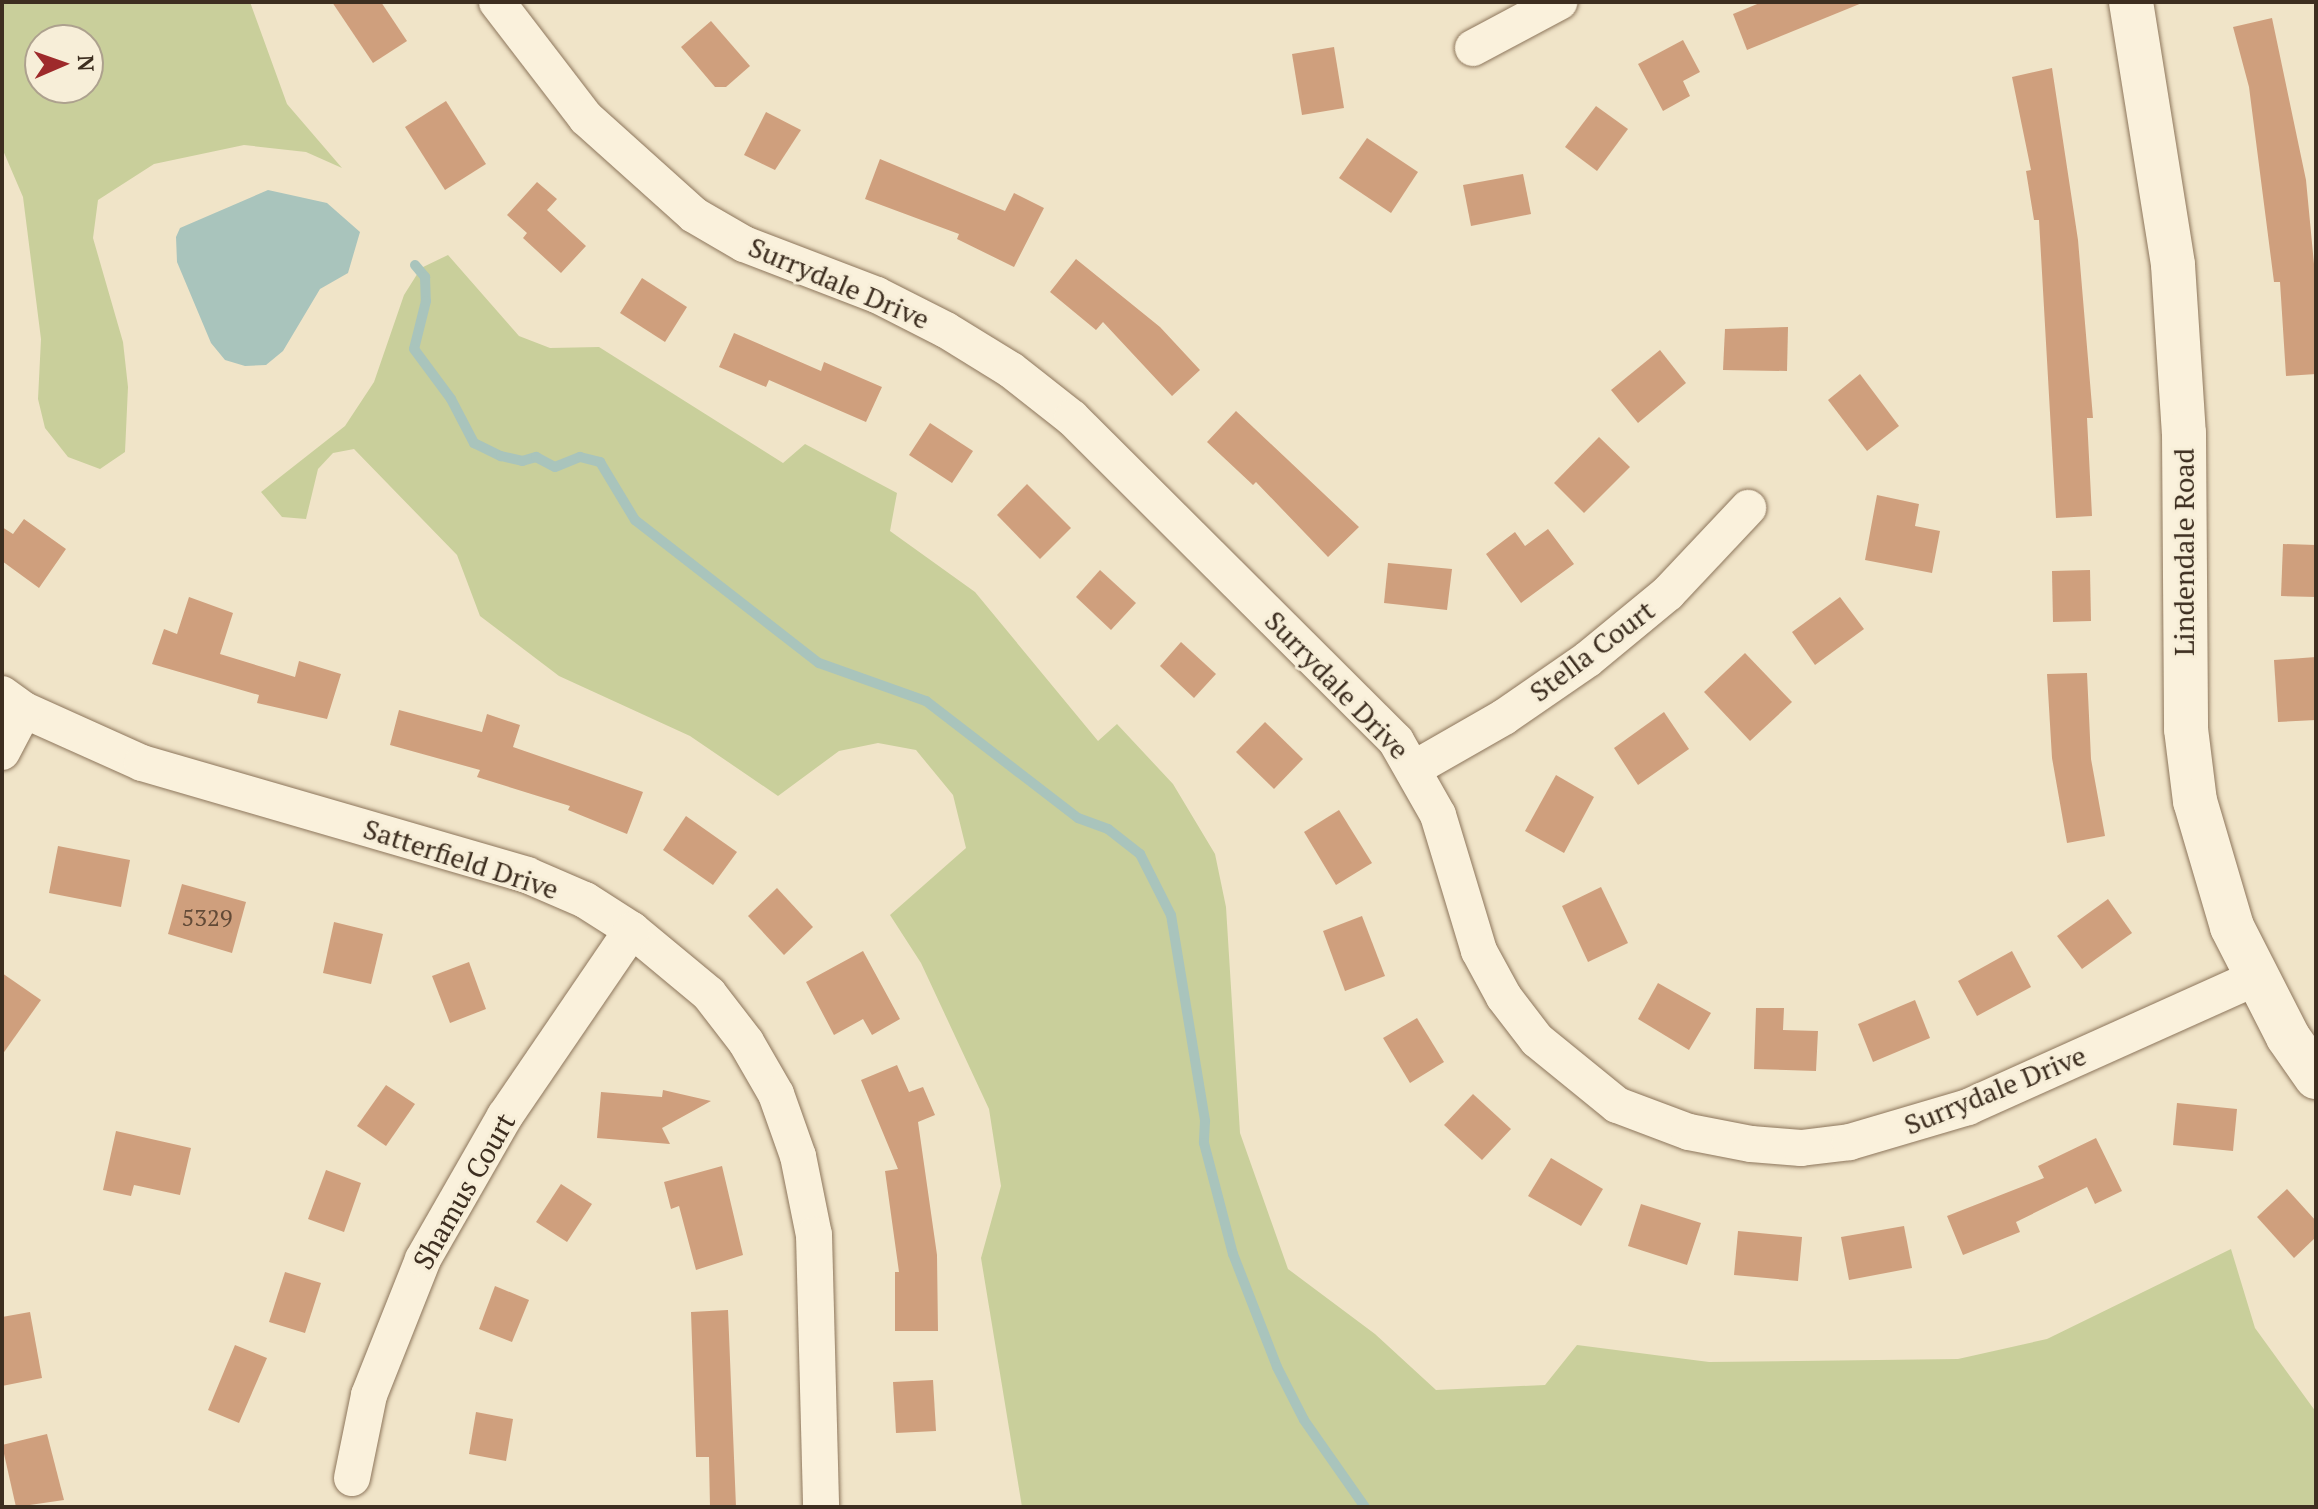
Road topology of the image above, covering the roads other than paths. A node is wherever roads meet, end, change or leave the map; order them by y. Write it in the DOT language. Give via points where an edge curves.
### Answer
graph roads {
  1 [pos="497,2"];
  2 [pos="1559,2"];
  3 [pos="2131,2"];
  4 [pos="1473,48"];
  5 [pos="1748,508"];
  6 [pos="13,702"];
  7 [pos="2,752"];
  8 [pos="1415,768"];
  9 [pos="632,930"];
  10 [pos="2255,978"];
  11 [pos="2316,1077"];
  12 [pos="352,1478"];
  13 [pos="821,1507"];
  1 -- 8 [label="street, Surrydale Drive" via="586,118 694,215 744,244 877,295 946,330 1011,370 1072,418 1373,717"];
  2 -- 4 [label="street"];
  3 -- 10 [label="street, Lindendale Road" via="2173,265 2184,433 2187,744 2209,858"];
  5 -- 8 [label="street, Stella Court" via="1668,593 1588,659 1504,717"];
  6 -- 7 [label="street"];
  6 -- 9 [label="street, Satterfield Drive" via="142,763 527,875 585,900"];
  8 -- 10 [label="street, Surrydale Drive" via="1438,815 1479,951 1504,997 1537,1040 1584,1082 1617,1105 1689,1132 1801,1148 1910,1128"];
  9 -- 12 [label="street, Shamus Court" via="505,1116 423,1259 369,1395"];
  9 -- 13 [label="street, Satterfield Drive" via="679,964 746,1042 776,1094 798,1156 814,1235"];
  10 -- 11 [label="street, Lindendale Road"];
}
